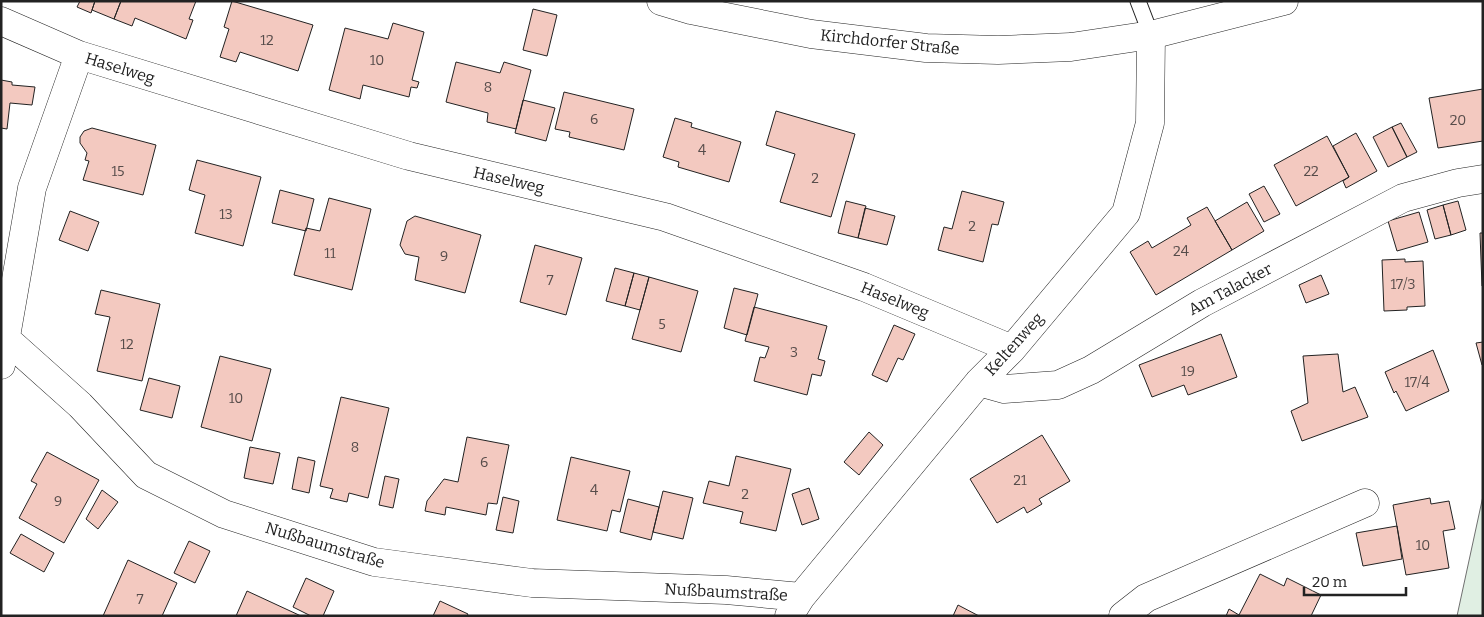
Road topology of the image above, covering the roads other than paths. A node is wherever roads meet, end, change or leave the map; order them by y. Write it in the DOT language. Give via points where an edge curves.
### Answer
graph roads {
  1 [pos="661,1"];
  2 [pos="1138,1"];
  3 [pos="1284,1"];
  4 [pos="1,21"];
  5 [pos="1151,36"];
  6 [pos="79,56"];
  7 [pos="1483,179"];
  8 [pos="5,338"];
  9 [pos="1012,349"];
  10 [pos="1,365"];
  11 [pos="979,382"];
  12 [pos="1365,503"];
  13 [pos="795,606"];
  14 [pos="1122,616"];
  1 -- 5 [label="street, Kirchdorfer Straße" via="811,34 926,48 1071,47"];
  2 -- 5 [label="lane"];
  3 -- 5 [label="street, Kirchdorfer Straße"];
  4 -- 6 [label="street, Haselweg"];
  5 -- 9 [label="street, Keltenweg" via="1150,123 1126,213"];
  6 -- 8 [label="street" via="32,188"];
  6 -- 9 [label="street, Haselweg" via="409,156 664,217 864,287"];
  7 -- 11 [label="street, Am Talacker" via="1403,198 1202,303 1091,370 1058,385 1004,389"];
  8 -- 10 [label="street"];
  8 -- 13 [label="street, Nußbaumstraße" via="80,405 146,475 224,514 374,562 532,584 726,590"];
  9 -- 11 [label="street, Keltenweg"];
  11 -- 13 [label="street, Keltenweg"];
  12 -- 14 [label="street" via="1146,598"];
}
